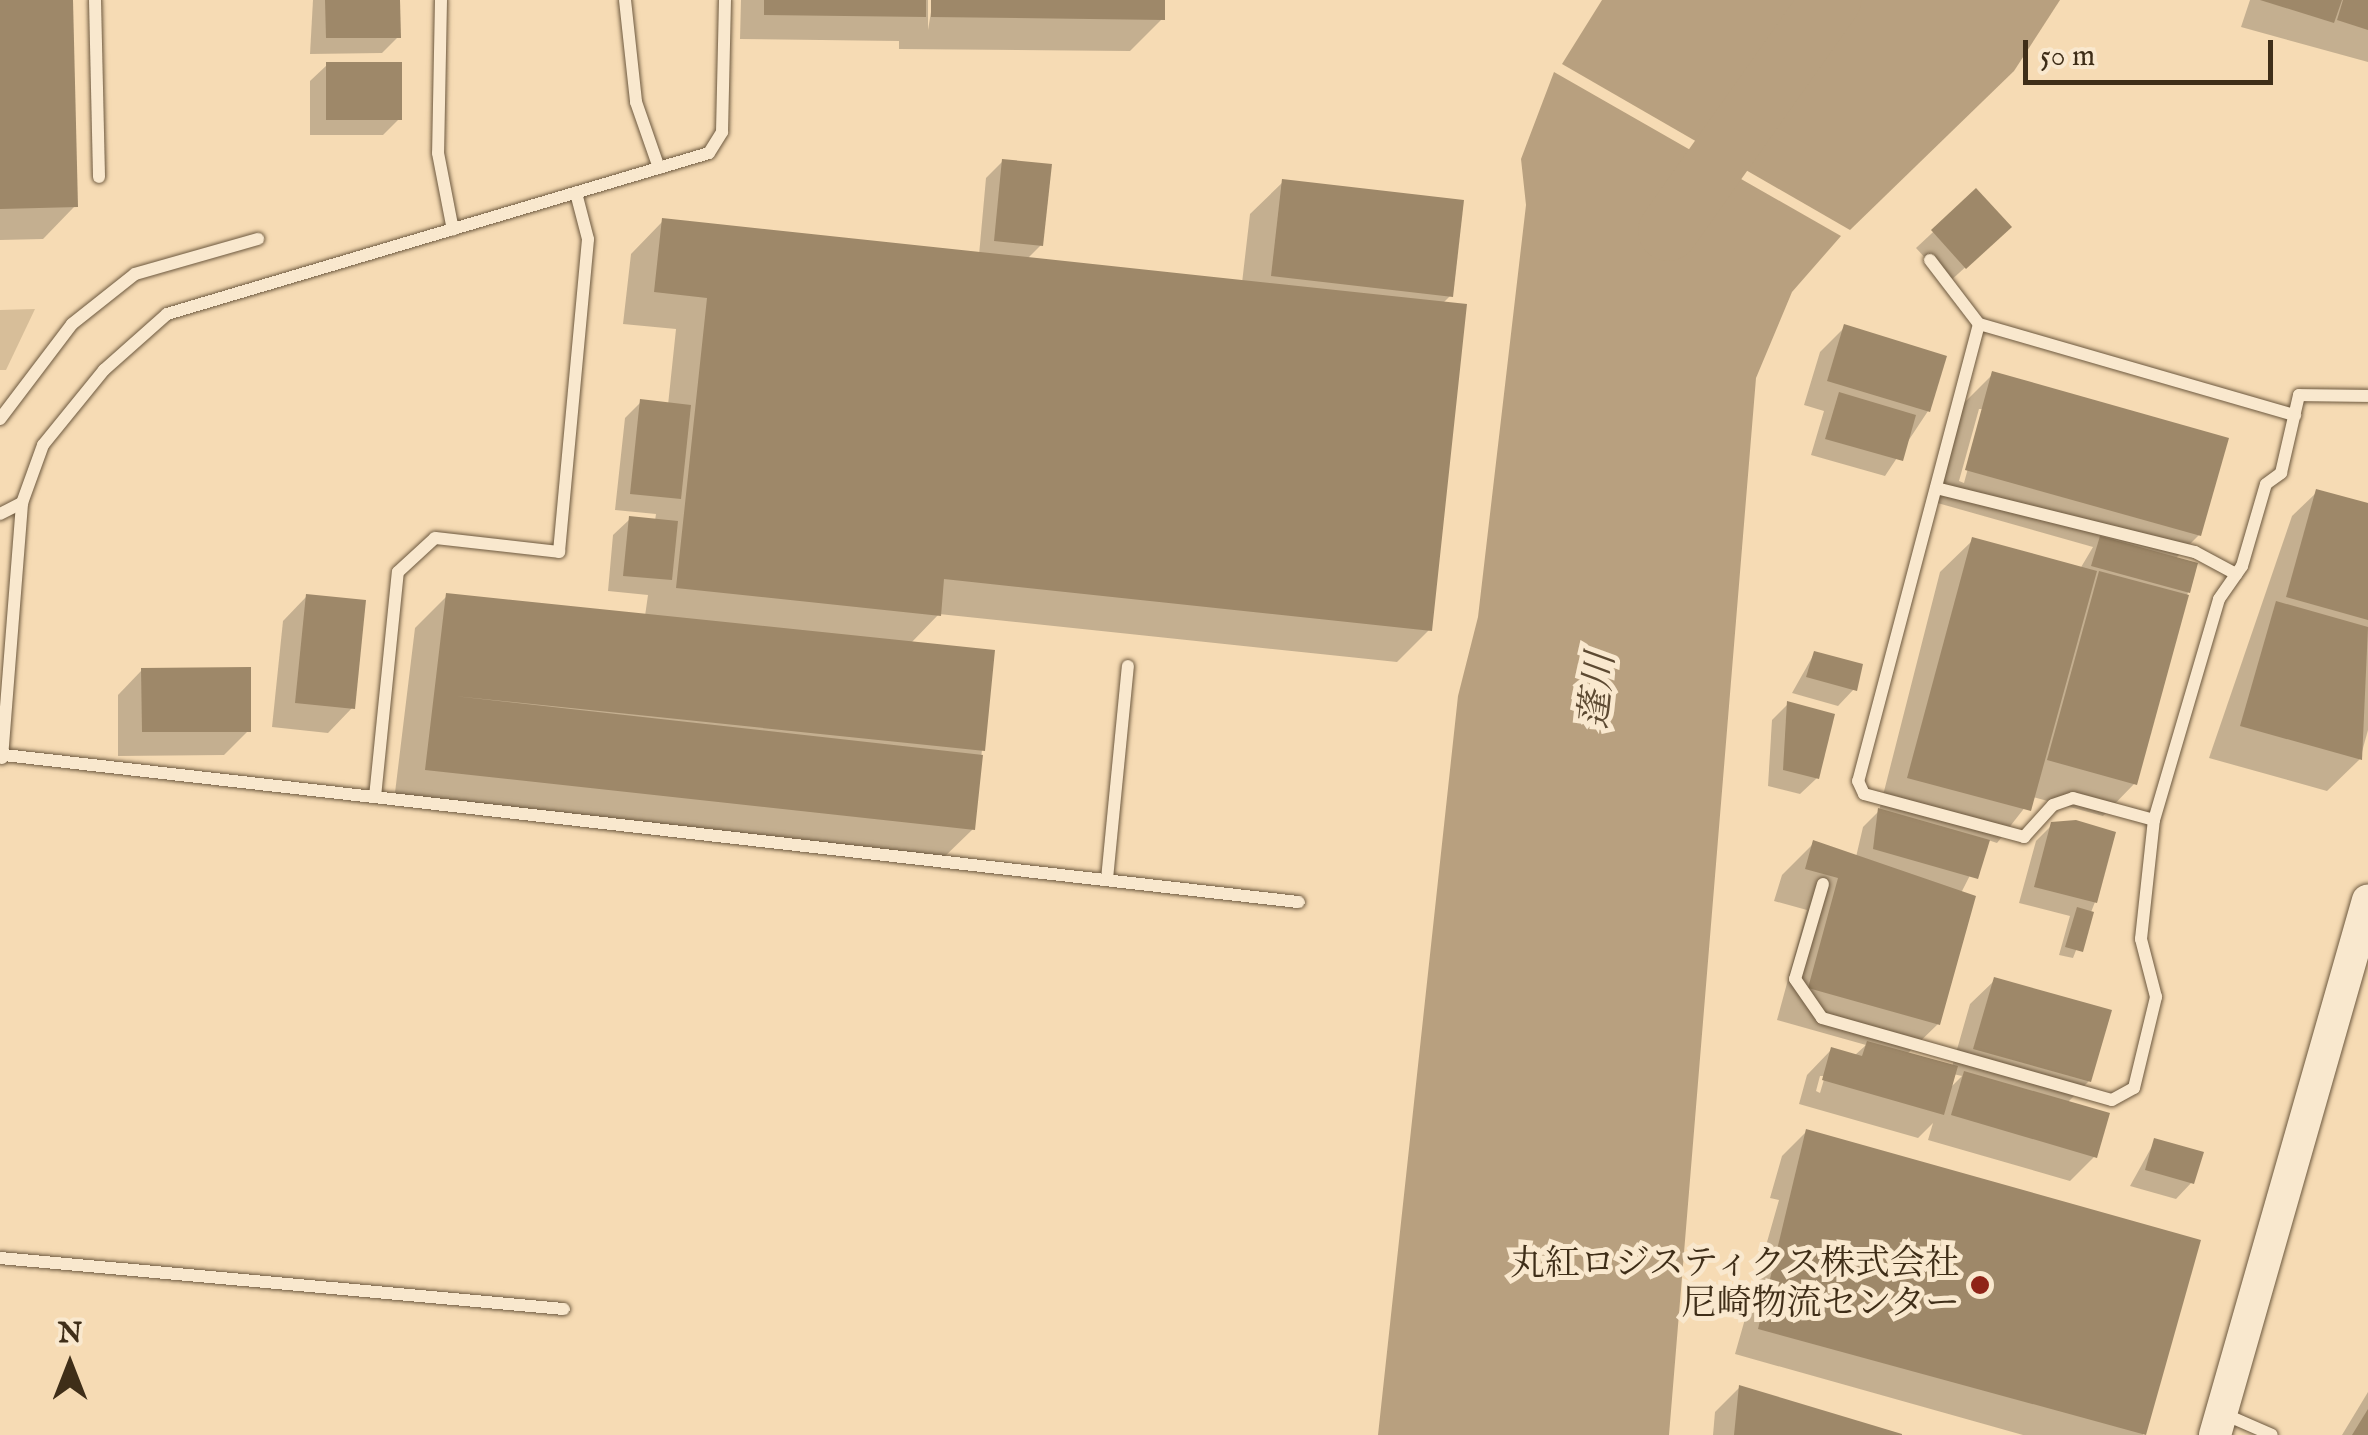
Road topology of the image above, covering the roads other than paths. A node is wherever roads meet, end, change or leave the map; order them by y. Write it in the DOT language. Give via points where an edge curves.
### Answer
graph roads {
  1 [pos="96,0"];
  2 [pos="441,0"];
  3 [pos="625,0"];
  4 [pos="726,0"];
  5 [pos="658,168"];
  6 [pos="99,177"];
  7 [pos="576,194"];
  8 [pos="453,230"];
  9 [pos="258,239"];
  10 [pos="1930,260"];
  11 [pos="1980,324"];
  12 [pos="2368,396"];
  13 [pos="2295,415"];
  14 [pos="0,419"];
  15 [pos="1936,488"];
  16 [pos="22,503"];
  17 [pos="0,514"];
  18 [pos="2236,574"];
  19 [pos="1128,666"];
  20 [pos="2,757"];
  21 [pos="374,797"];
  22 [pos="2154,820"];
  23 [pos="1107,880"];
  24 [pos="1824,884"];
  25 [pos="2368,900"];
  26 [pos="1299,902"];
  27 [pos="0,1258"];
  28 [pos="564,1308"];
  29 [pos="2218,1424"];
  30 [pos="2272,1435"];
  1 -- 6 [label="lane"];
  2 -- 8 [label="lane" via="438,153"];
  3 -- 5 [label="lane" via="636,102"];
  4 -- 5 [label="lane" via="718,146"];
  5 -- 7 [label="lane"];
  7 -- 8 [label="lane"];
  7 -- 21 [label="lane" via="588,238 559,552 435,538 398,572"];
  8 -- 16 [label="lane" via="167,314 104,370 43,445"];
  9 -- 14 [label="lane" via="135,274 72,324"];
  10 -- 11 [label="lane"];
  11 -- 13 [label="lane"];
  11 -- 15 [label="lane"];
  12 -- 13 [label="lane" via="2299,394"];
  13 -- 18 [label="lane" via="2281,473 2266,484"];
  15 -- 18 [label="lane" via="2195,552"];
  15 -- 22 [label="lane" via="1858,781 1864,794 2024,837 2053,805 2073,798"];
  16 -- 17 [label="lane"];
  16 -- 20 [label="lane"];
  18 -- 22 [label="lane" via="2219,598"];
  19 -- 23 [label="lane"];
  20 -- 21 [label="lane"];
  21 -- 23 [label="lane"];
  22 -- 24 [label="lane" via="2142,938 2156,996 2134,1088 2112,1100 1822,1018 1795,979"];
  23 -- 26 [label="lane"];
  25 -- 29 [label="street"];
  27 -- 28 [label="lane"];
  29 -- 30 [label="lane"];
}
